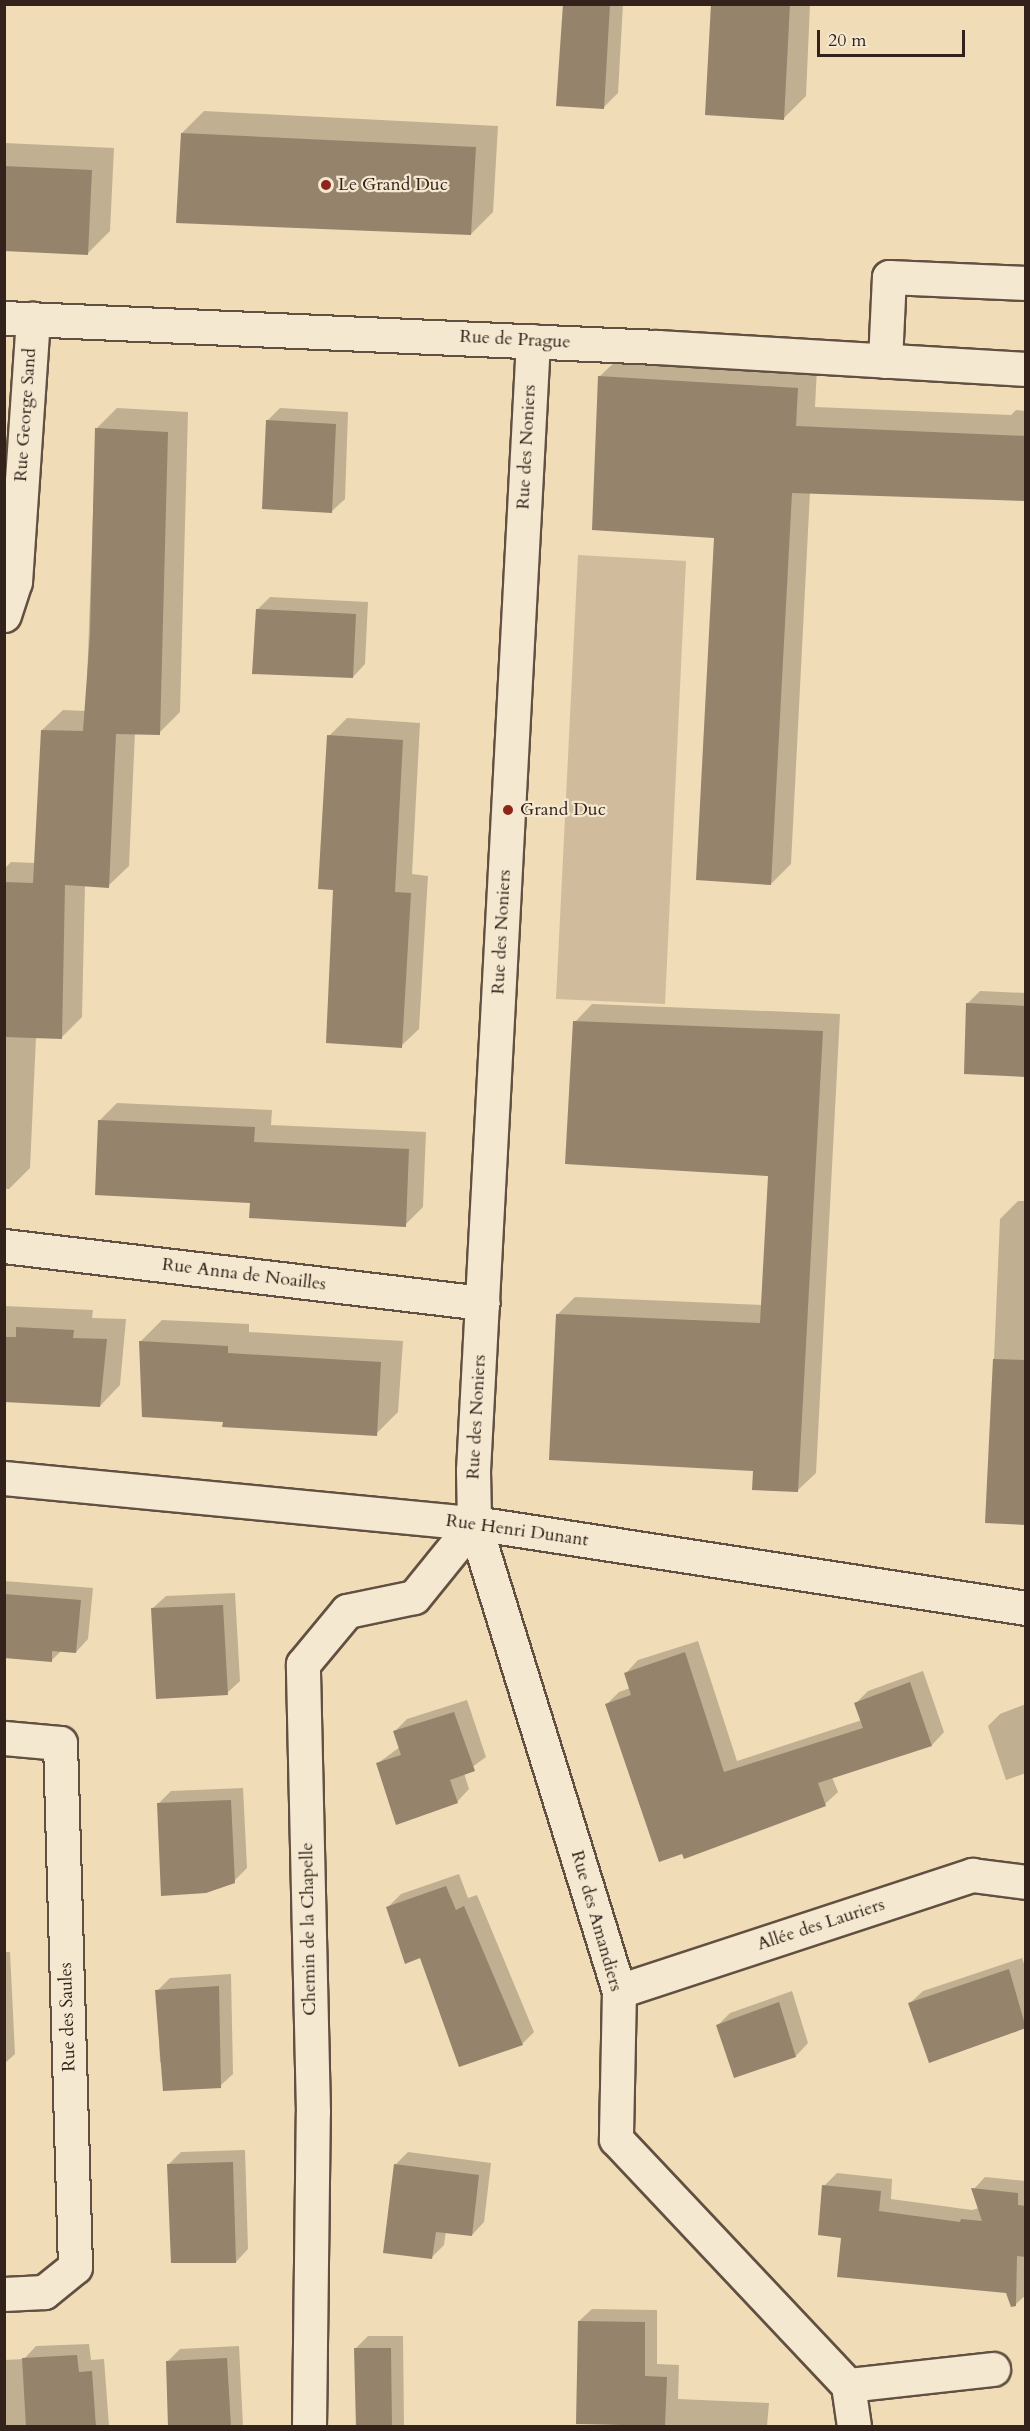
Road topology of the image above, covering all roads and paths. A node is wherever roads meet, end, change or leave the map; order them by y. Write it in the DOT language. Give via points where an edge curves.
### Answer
graph roads {
  1 [pos="1026,283"];
  2 [pos="19,318"];
  3 [pos="533,341"];
  4 [pos="885,361"];
  5 [pos="1026,369"];
  6 [pos="10,582"];
  7 [pos="4,615"];
  8 [pos="4,1246"];
  9 [pos="483,1303"];
  10 [pos="4,1478"];
  11 [pos="474,1523"];
  12 [pos="1026,1608"];
  13 [pos="4,1738"];
  14 [pos="1026,1882"];
  15 [pos="619,1991"];
  16 [pos="4,2294"];
  17 [pos="993,2369"];
  18 [pos="848,2385"];
  19 [pos="309,2427"];
  20 [pos="854,2427"];
  1 -- 4 [label="street" via="889,277"];
  2 -- 3 [label="street, Rue de Prague"];
  2 -- 6 [label="street, Rue George Sand"];
  3 -- 4 [label="street, Rue de Prague"];
  3 -- 9 [label="street, Rue des Noniers"];
  4 -- 5 [label="street, Rue de Prague"];
  6 -- 7 [label="street, Rue George Sand"];
  8 -- 9 [label="street, Rue Anna de Noailles"];
  9 -- 11 [label="street, Rue des Noniers" via="473,1470"];
  10 -- 11 [label="street, Rue Henri Dunant"];
  11 -- 12 [label="street, Rue Henri Dunant"];
  11 -- 15 [label="street, Rue des Amandiers"];
  11 -- 19 [label="street, Chemin de la Chapelle" via="414,1597 347,1611 303,1664 314,2112"];
  13 -- 16 [label="street, Rue des Saules" via="60,1743 75,2267 44,2292"];
  14 -- 15 [label="street, Allée des Lauriers" via="972,1875"];
  15 -- 18 [label="street, Rue des Amandiers" via="616,2139"];
  17 -- 18 [label="street"];
  18 -- 20 [label="street"];
}
